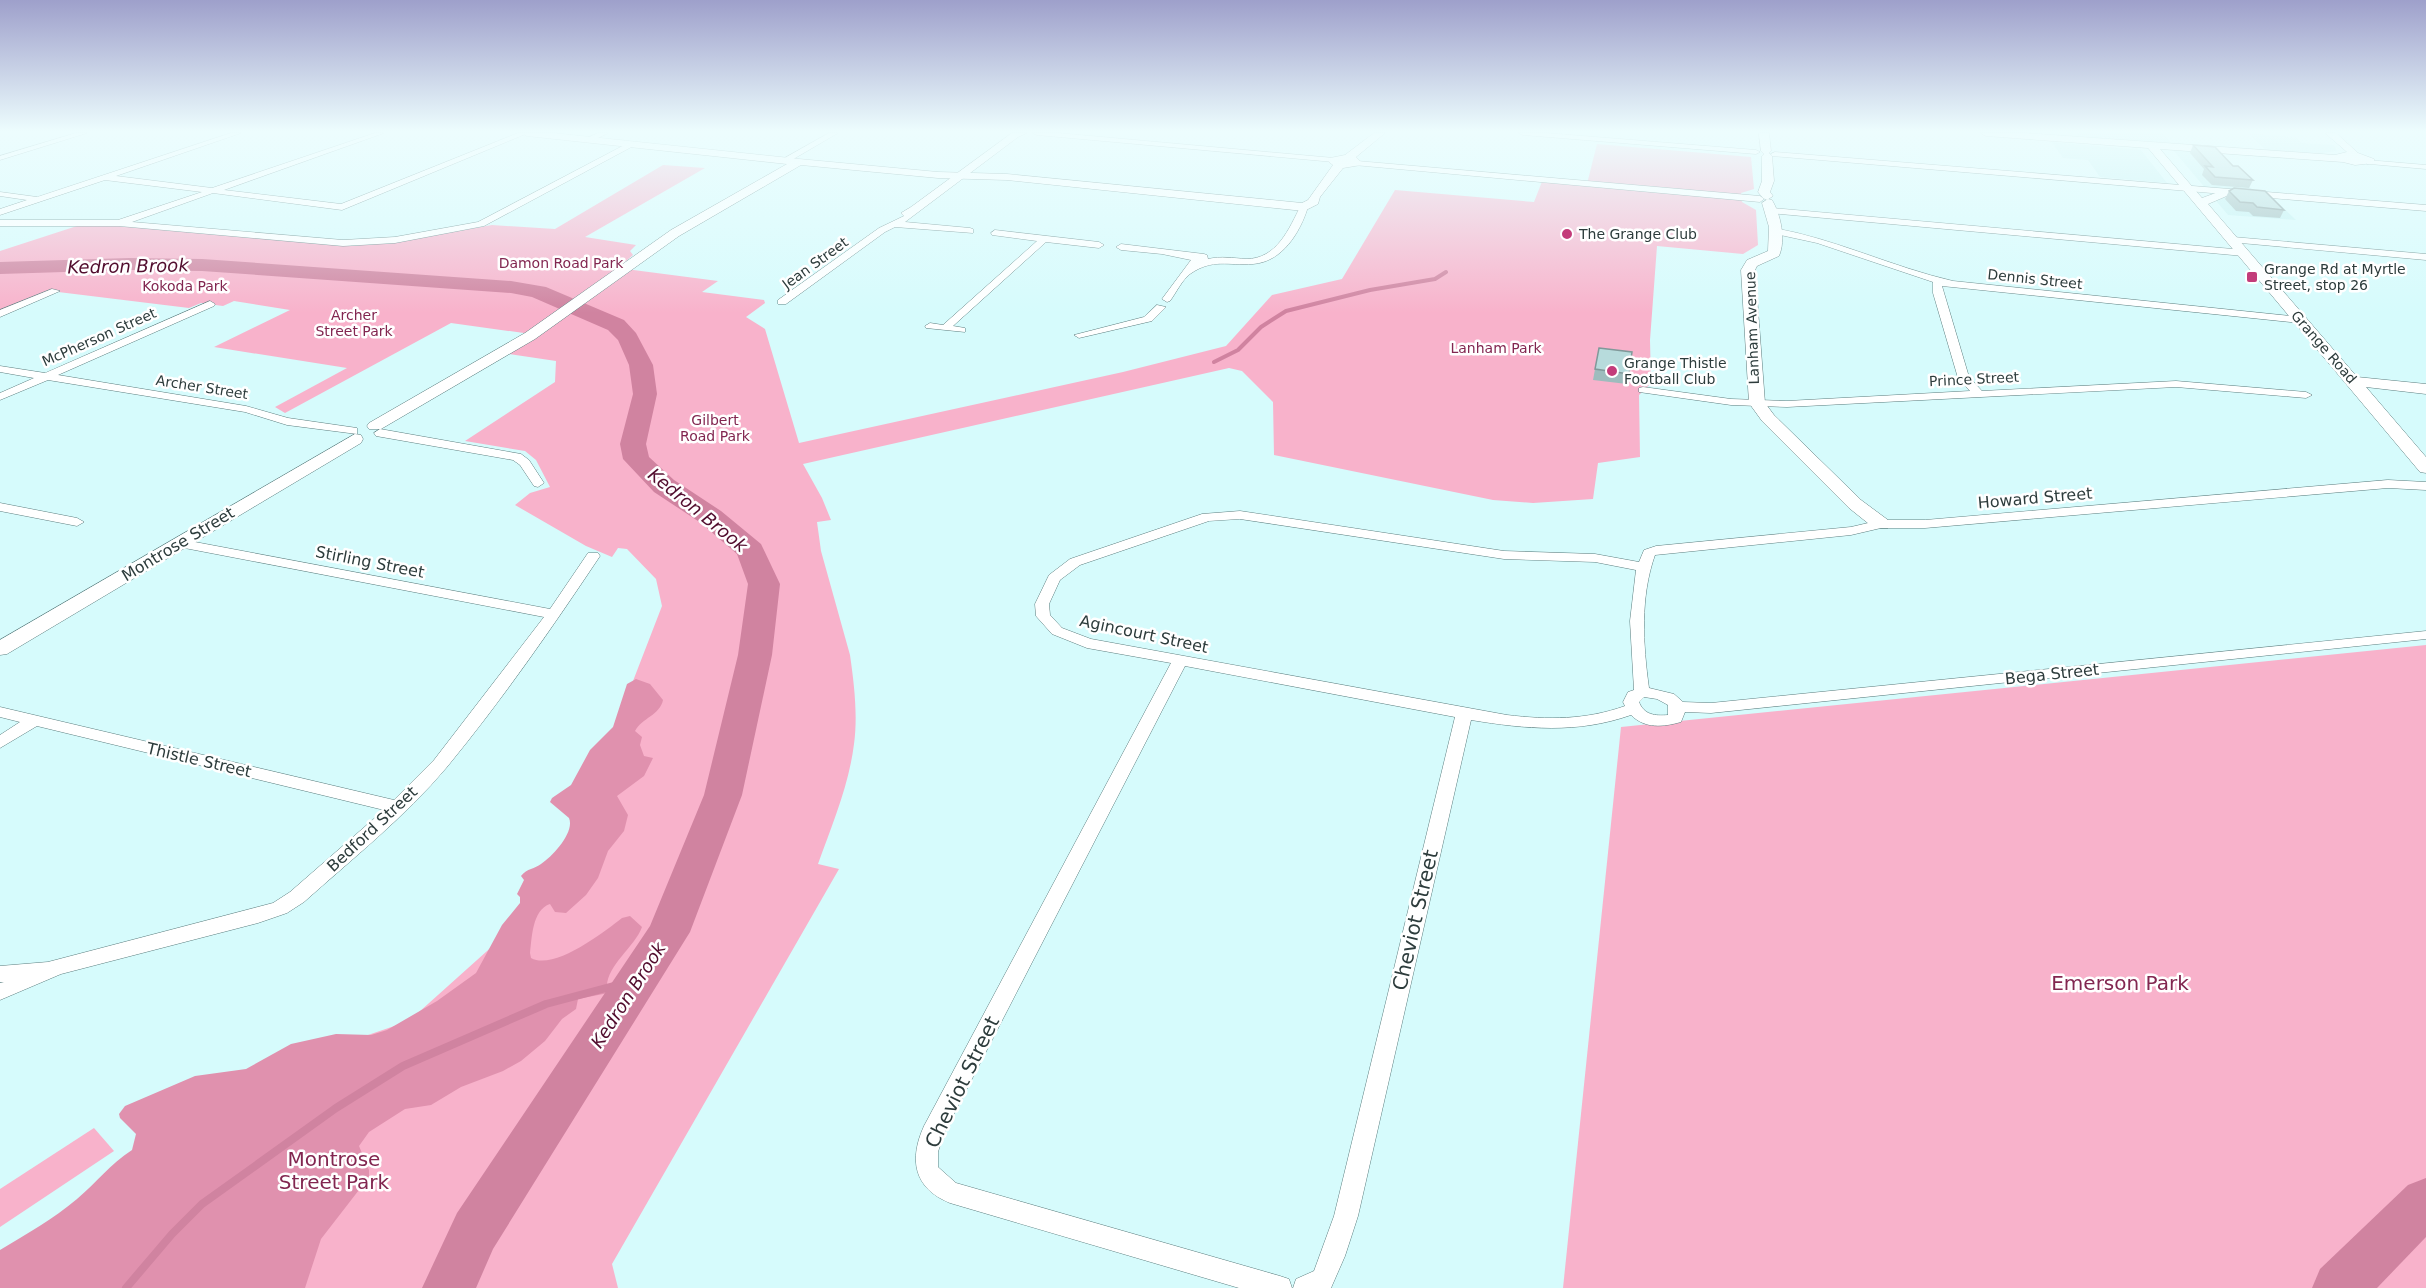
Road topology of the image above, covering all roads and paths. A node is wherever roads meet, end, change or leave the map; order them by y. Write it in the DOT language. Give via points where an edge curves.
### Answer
graph roads {
  1 [pos="56,193"];
  2 [pos="208,193"];
  3 [pos="226,193"];
  4 [pos="377,193"];
  5 [pos="540,193"];
  6 [pos="740,193"];
  7 [pos="935,193"];
  8 [pos="1168,193"];
  9 [pos="1317,193"];
  10 [pos="1675,193"];
  11 [pos="1764,193"];
  12 [pos="2192,193"];
  13 [pos="2225,193"];
  14 [pos="2226,193"];
  15 [pos="0,194"];
  16 [pos="39,199"];
  17 [pos="1767,202"];
  18 [pos="2200,203"];
  19 [pos="1304,207"];
  20 [pos="2426,208"];
  21 [pos="0,212"];
  22 [pos="896,222"];
  23 [pos="0,223"];
  24 [pos="119,223"];
  25 [pos="970,231"];
  26 [pos="1774,231"];
  27 [pos="995,233"];
  28 [pos="1044,239"];
  29 [pos="2233,240"];
  30 [pos="1099,245"];
  31 [pos="1121,247"];
  32 [pos="2244,253"];
  33 [pos="2425,258"];
  34 [pos="1201,259"];
  35 [pos="1943,282"];
  36 [pos="55,291"];
  37 [pos="783,302"];
  38 [pos="210,304"];
  39 [pos="0,314"];
  40 [pos="2300,320"];
  41 [pos="930,326"];
  42 [pos="945,328"];
  43 [pos="961,330"];
  44 [pos="1079,335"];
  45 [pos="0,369"];
  46 [pos="46,376"];
  47 [pos="2352,381"];
  48 [pos="2426,389"];
  49 [pos="1643,390"];
  50 [pos="1979,394"];
  51 [pos="2306,395"];
  52 [pos="0,397"];
  53 [pos="1757,403"];
  54 [pos="377,429"];
  55 [pos="354,435"];
  56 [pos="2426,468"];
  57 [pos="538,483"];
  58 [pos="2426,486"];
  59 [pos="0,507"];
  60 [pos="77,522"];
  61 [pos="1881,524"];
  62 [pos="179,543"];
  63 [pos="593,556"];
  64 [pos="1646,560"];
  65 [pos="554,614"];
  66 [pos="2426,635"];
  67 [pos="0,649"];
  68 [pos="1180,661"];
  69 [pos="1642,692"];
  70 [pos="1678,707"];
  71 [pos="1633,709"];
  72 [pos="0,712"];
  73 [pos="1464,714"];
  74 [pos="34,720"];
  75 [pos="0,743"];
  76 [pos="398,807"];
  77 [pos="57,968"];
  78 [pos="0,974"];
  79 [pos="0,992"];
  80 [pos="1280,1288"];
  81 [pos="1305,1288"];
  1 -- 16 [label="street"];
  2 -- 24 [label="street"];
  3 -- 4 [label="street" via="345,206"];
  5 -- 24 [label="street" via="481,224 395,240 343,243"];
  6 -- 54 [label="street" via="681,229 533,334"];
  7 -- 22 [label="street, Jean Street"];
  8 -- 19 [label="street"];
  9 -- 19 [label="street" via="1314,201"];
  10 -- 17 [label="street"];
  11 -- 17 [label="street, Lanham Avenue"];
  12 -- 18 [label="street, Grange Road"];
  13 -- 18 [label="street"];
  14 -- 20 [label="street"];
  15 -- 16 [label="street"];
  16 -- 21 [label="street"];
  17 -- 26 [label="street, Lanham Avenue"];
  17 -- 32 [label="street"];
  18 -- 29 [label="street, Grange Road"];
  19 -- 34 [label="street" via="1288,237 1269,258"];
  22 -- 25 [label="street"];
  22 -- 37 [label="street, Jean Street"];
  23 -- 24 [label="street"];
  26 -- 35 [label="street, Dennis Street" via="1825,242"];
  26 -- 53 [label="street, Lanham Avenue" via="1774,253 1748,270 1752,374"];
  27 -- 28 [label="street"];
  28 -- 30 [label="street"];
  28 -- 42 [label="street"];
  29 -- 32 [label="street, Grange Road"];
  29 -- 33 [label="street"];
  31 -- 34 [label="street"];
  32 -- 40 [label="street, Grange Road"];
  34 -- 44 [label="street" via="1147,319"];
  35 -- 40 [label="street, Dennis Street"];
  35 -- 50 [label="street" via="1937,284 1938,293 1964,378"];
  36 -- 39 [label="street"];
  38 -- 46 [label="street, McPherson Street"];
  40 -- 47 [label="street, Grange Road"];
  41 -- 42 [label="street"];
  42 -- 43 [label="street"];
  45 -- 46 [label="street, Archer Street"];
  46 -- 52 [label="street, McPherson Street"];
  46 -- 55 [label="street, Archer Street" via="246,409"];
  47 -- 48 [label="street"];
  47 -- 56 [label="street, Grange Road"];
  49 -- 53 [label="street, Prince Street"];
  50 -- 51 [label="street, Prince Street" via="2189,384"];
  50 -- 53 [label="street, Prince Street"];
  53 -- 61 [label="street, Lanham Avenue" via="1847,496"];
  54 -- 55 [label="street, Montrose Street" via="361,428"];
  54 -- 57 [label="street" via="510,455 522,460"];
  55 -- 62 [label="street, Montrose Street"];
  58 -- 61 [label="street, Howard Street" via="2388,484 1926,524"];
  59 -- 60 [label="street"];
  61 -- 64 [label="street, Howard Street" via="1851,531 1656,550"];
  62 -- 65 [label="street, Stirling Street"];
  62 -- 67 [label="street, Montrose Street"];
  63 -- 65 [label="street, Bedford Street"];
  64 -- 68 [label="street, Agincourt Street" via="1504,555 1224,515 1191,521 1075,562 1054,578 1042,604 1043,616 1057,631 1087,643"];
  64 -- 69 [label="street" via="1636,648"];
  65 -- 76 [label="street, Bedford Street" via="440,764"];
  66 -- 70 [label="street, Bega Street" via="1757,704"];
  68 -- 73 [label="street, Agincourt Street"];
  68 -- 80 [label="street, Cheviot Street" via="932,1132 925,1169 934,1183 950,1192"];
  69 -- 70 [label="street" via="1663,695"];
  69 -- 71 [label="street" via="1630,702"];
  70 -- 71 [label="street" via="1675,718 1658,721"];
  71 -- 73 [label="street, Agincourt Street" via="1593,722 1562,725"];
  72 -- 74 [label="street, Thistle Street"];
  73 -- 81 [label="street, Cheviot Street" via="1346,1216 1323,1279"];
  74 -- 75 [label="street"];
  74 -- 76 [label="street, Thistle Street"];
  76 -- 77 [label="street, Bedford Street" via="280,908"];
  77 -- 78 [label="street, Bedford Street"];
  77 -- 79 [label="street, Bedford Street"];
}
